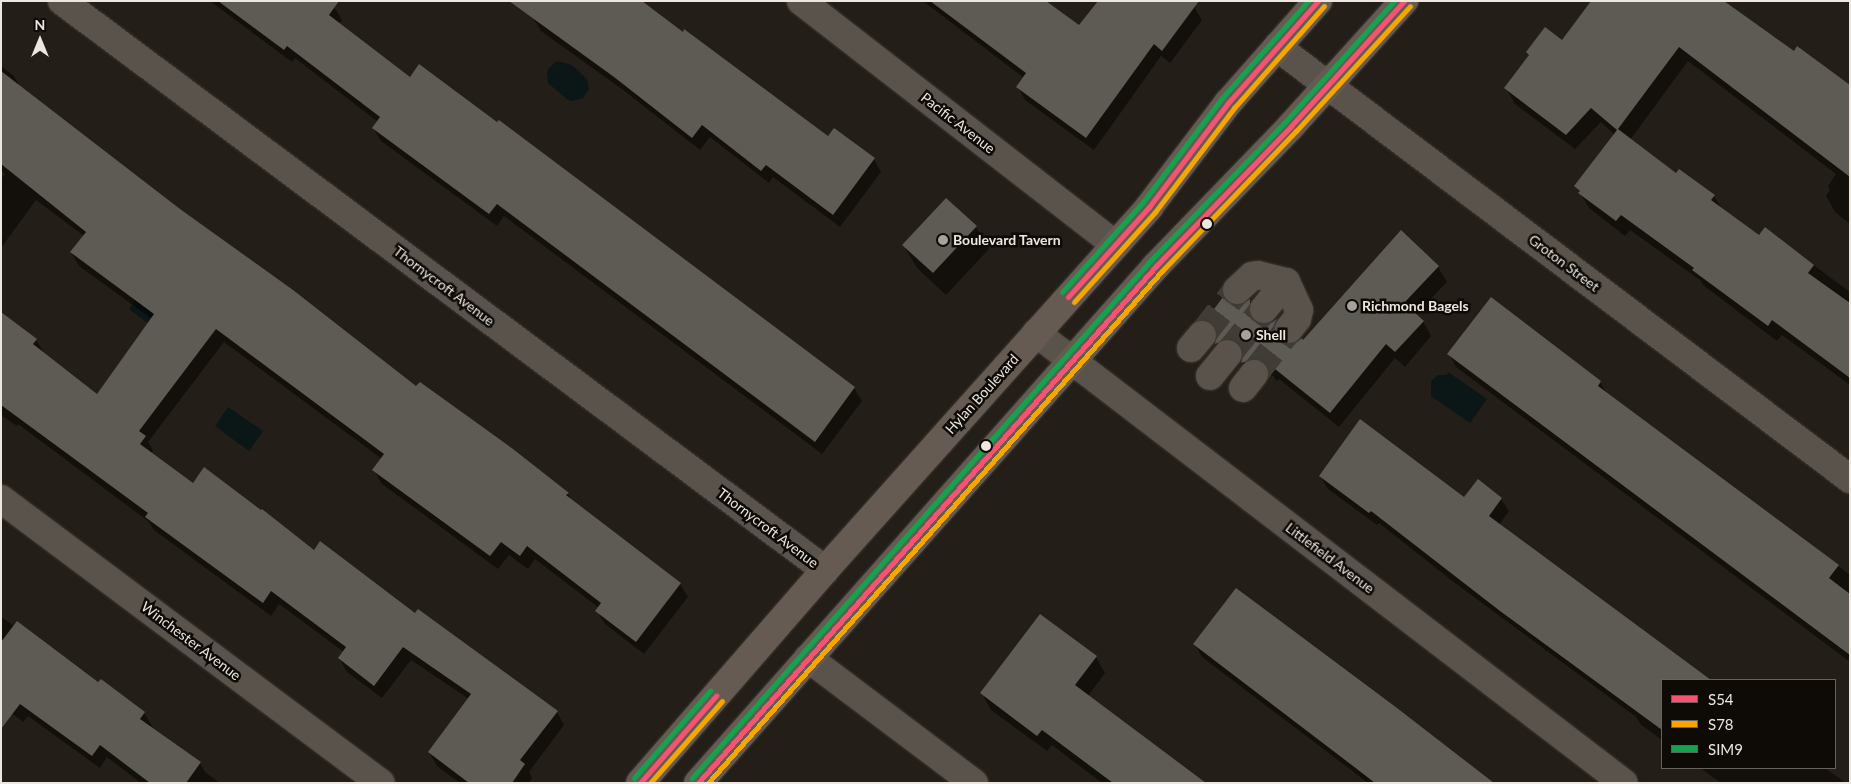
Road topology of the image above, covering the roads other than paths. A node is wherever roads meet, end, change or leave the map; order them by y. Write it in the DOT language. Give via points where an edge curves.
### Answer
graph roads {
  1 [pos="62,1"];
  2 [pos="801,1"];
  3 [pos="1318,1"];
  4 [pos="1404,1"];
  5 [pos="1277,47"];
  6 [pos="1328,86"];
  7 [pos="1115,246"];
  8 [pos="1286,282"];
  9 [pos="1238,290"];
  10 [pos="1264,309"];
  11 [pos="1290,329"];
  12 [pos="1036,333"];
  13 [pos="1228,354"];
  14 [pos="1072,361"];
  15 [pos="1210,376"];
  16 [pos="1850,479"];
  17 [pos="1,499"];
  18 [pos="825,570"];
  19 [pos="808,658"];
  20 [pos="381,783"];
  21 [pos="640,783"];
  22 [pos="698,783"];
  23 [pos="974,783"];
  24 [pos="1624,783"];
  1 -- 18 [label="street, Thornycroft Avenue"];
  2 -- 7 [label="street, Pacific Avenue"];
  3 -- 5 [label="main road, Hylan Boulevard"];
  4 -- 6 [label="main road"];
  5 -- 6 [label="street, Groton Street"];
  5 -- 7 [label="main road, Hylan Boulevard" via="1228,103 1150,207"];
  6 -- 14 [label="main road" via="1156,266"];
  6 -- 16 [label="street, Groton Street"];
  7 -- 12 [label="main road, Hylan Boulevard"];
  8 -- 9 [label="street" via="1258,275 1252,276"];
  8 -- 10 [label="street"];
  8 -- 11 [label="street" via="1299,310"];
  12 -- 14 [label="street, Littlefield Avenue"];
  12 -- 18 [label="main road, Hylan Boulevard"];
  13 -- 15 [label="street"];
  14 -- 19 [label="main road"];
  14 -- 24 [label="street, Littlefield Avenue"];
  17 -- 20 [label="street, Winchester Avenue"];
  18 -- 21 [label="main road, Hylan Boulevard"];
  19 -- 22 [label="main road"];
  19 -- 23 [label="street"];
}
